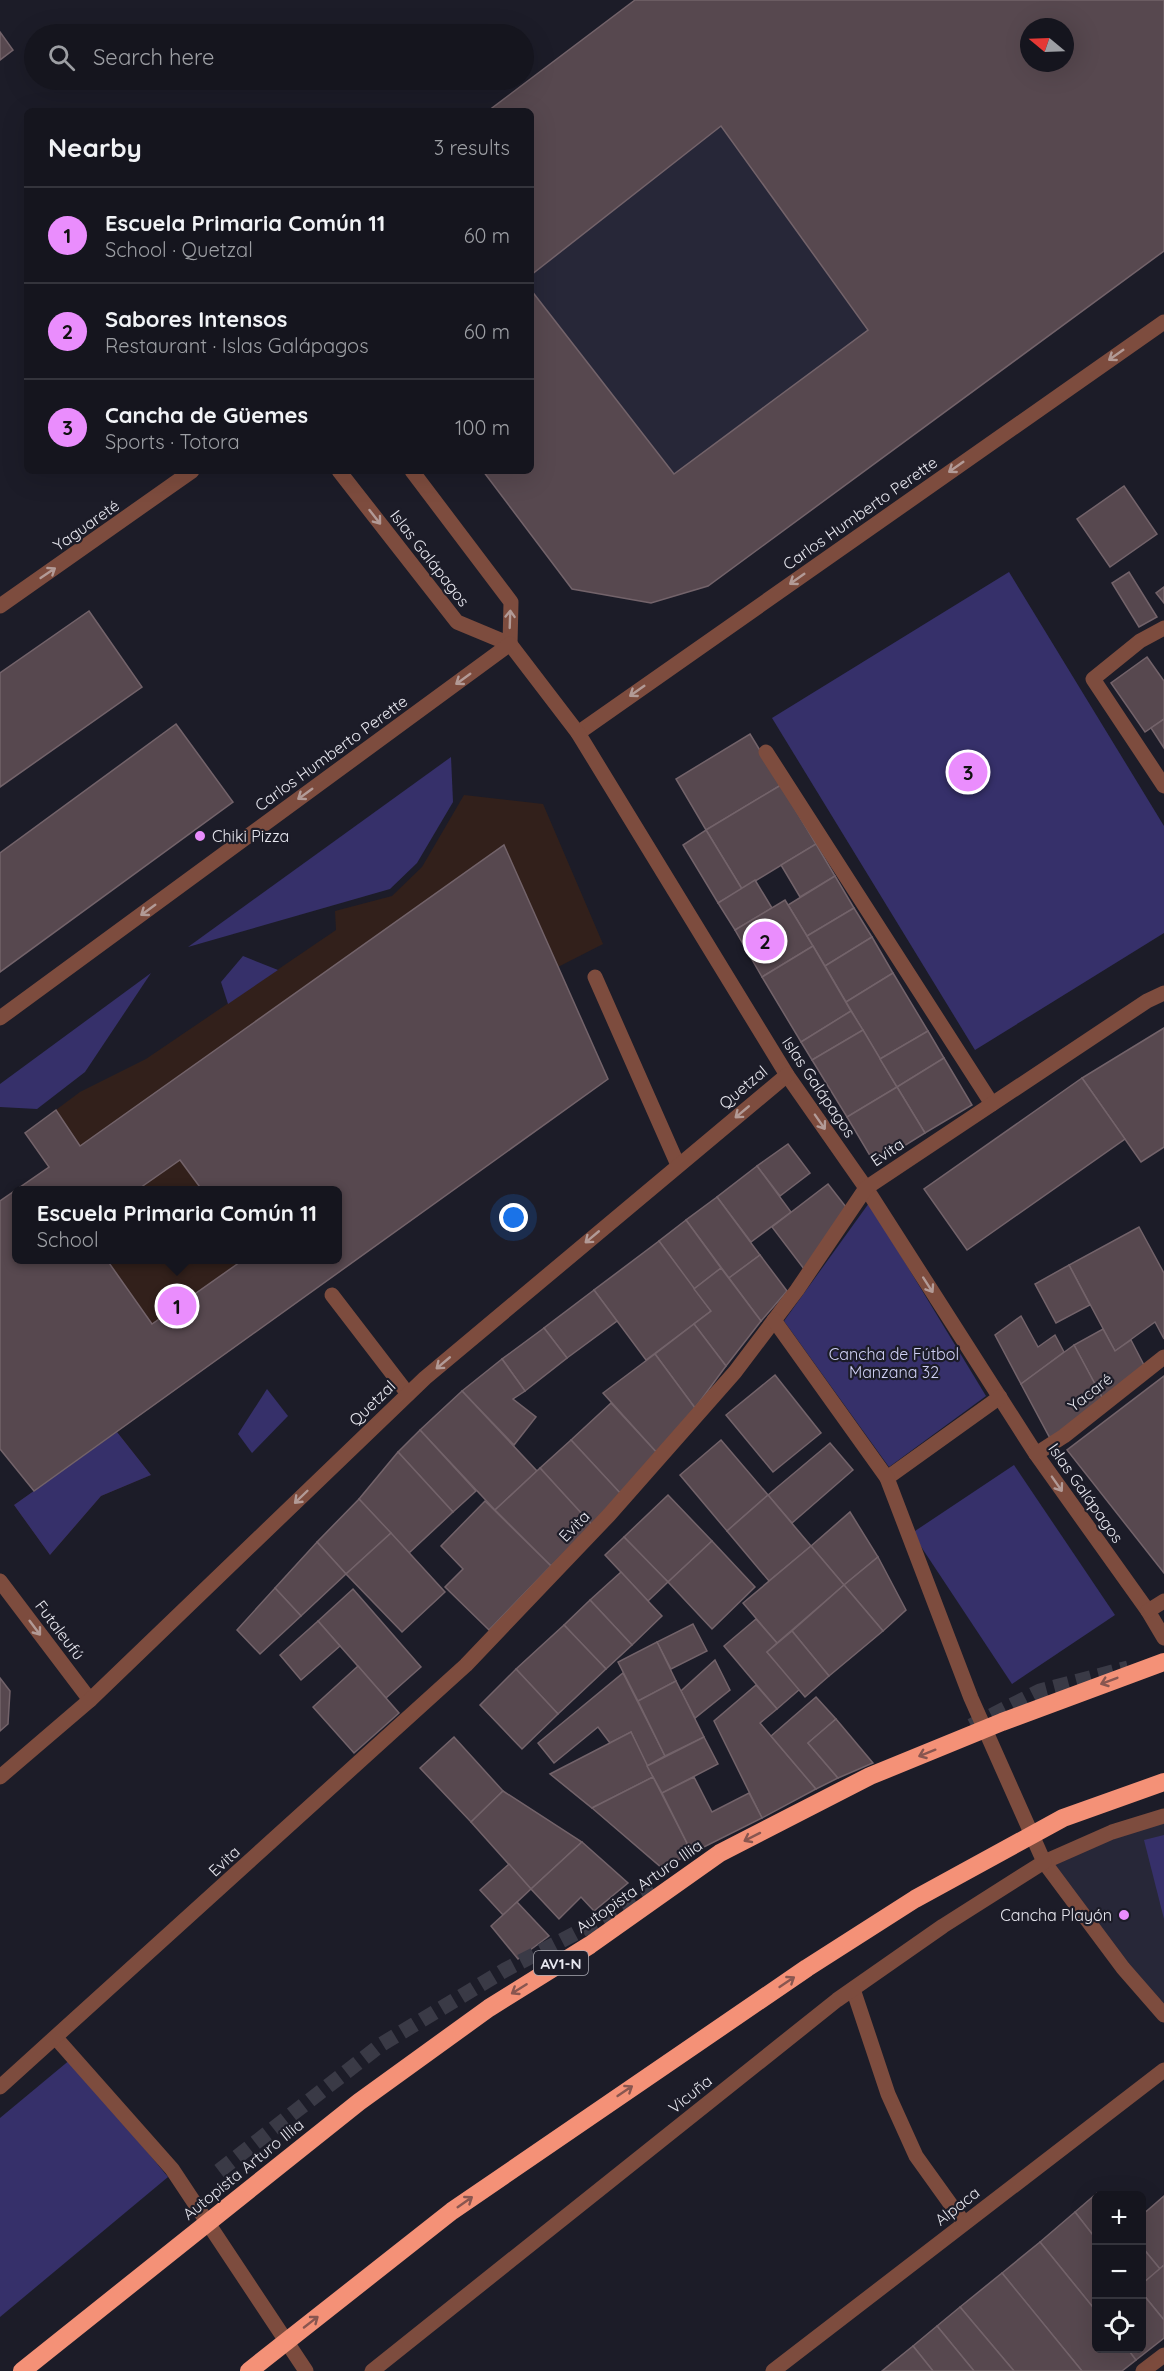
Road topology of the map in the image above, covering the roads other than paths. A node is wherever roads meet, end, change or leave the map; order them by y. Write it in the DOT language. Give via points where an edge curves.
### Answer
graph roads {
  1 [pos="1164,322"];
  2 [pos="188,474"];
  3 [pos="341,474"];
  4 [pos="414,474"];
  5 [pos="0,606"];
  6 [pos="1164,628"];
  7 [pos="510,644"];
  8 [pos="578,733"];
  9 [pos="766,752"];
  10 [pos="1164,786"];
  11 [pos="595,977"];
  12 [pos="1164,993"];
  13 [pos="0,1018"];
  14 [pos="787,1075"];
  15 [pos="992,1104"];
  16 [pos="678,1165"];
  17 [pos="866,1188"];
  18 [pos="332,1295"];
  19 [pos="774,1320"];
  20 [pos="1164,1357"];
  21 [pos="408,1394"];
  22 [pos="1000,1397"];
  23 [pos="1036,1454"];
  24 [pos="887,1478"];
  25 [pos="0,1581"];
  26 [pos="1164,1601"];
  27 [pos="1148,1611"];
  28 [pos="1164,1638"];
  29 [pos="1164,1662"];
  30 [pos="90,1700"];
  31 [pos="0,1777"];
  32 [pos="1164,1782"];
  33 [pos="1164,1816"];
  34 [pos="1044,1862"];
  35 [pos="853,1989"];
  36 [pos="1164,2014"];
  37 [pos="56,2038"];
  38 [pos="1164,2070"];
  39 [pos="0,2088"];
  40 [pos="964,2223"];
  41 [pos="1164,2355"];
  42 [pos="22,2371"];
  43 [pos="249,2371"];
  44 [pos="306,2371"];
  45 [pos="372,2371"];
  46 [pos="773,2371"];
  47 [pos="1143,2371"];
  1 -- 8 [label="street, Carlos Humberto Perette, one-way"];
  5 -- 2 [label="street, Yaguareté, one-way"];
  3 -- 7 [label="street, Islas Galápagos, one-way" via="457,622"];
  7 -- 4 [label="street, one-way" via="511,602"];
  6 -- 10 [label="street" via="1140,641 1093,680"];
  7 -- 8 [label="street, Islas Galápagos"];
  7 -- 13 [label="street, Carlos Humberto Perette, one-way"];
  8 -- 14 [label="street, Islas Galápagos"];
  9 -- 15 [label="street"];
  11 -- 16 [label="street"];
  12 -- 15 [label="street, Evita"];
  14 -- 16 [label="street, Quetzal, one-way"];
  14 -- 17 [label="street, Islas Galápagos, one-way"];
  15 -- 17 [label="street, Evita"];
  16 -- 21 [label="street, Quetzal, one-way"];
  17 -- 19 [label="street, Evita"];
  17 -- 22 [label="street, Islas Galápagos, one-way"];
  18 -- 21 [label="street"];
  19 -- 24 [label="street"];
  19 -- 37 [label="street, Evita" via="735,1372 609,1515 466,1665"];
  20 -- 23 [label="street, Yacaré"];
  21 -- 30 [label="street, Quetzal, one-way"];
  22 -- 23 [label="street, Islas Galápagos"];
  22 -- 24 [label="street"];
  23 -- 27 [label="street, Islas Galápagos, one-way"];
  24 -- 34 [label="street" via="971,1698"];
  25 -- 30 [label="street, Futaleufú, one-way"];
  26 -- 27 [label="street"];
  27 -- 28 [label="street, Islas Galápagos"];
  29 -- 42 [label="highway, Autopista Arturo Illia / AV1-N, one-way, bridge" via="870,1776 720,1853 590,1945 489,2008 359,2102"];
  30 -- 31 [label="street, Quetzal"];
  43 -- 32 [label="highway, one-way, bridge" via="452,2211 807,1968 915,1899 1063,1818"];
  33 -- 34 [label="street, Vicuña" via="1112,1832"];
  34 -- 35 [label="street, Vicuña"];
  34 -- 36 [label="street" via="1123,1968"];
  35 -- 40 [label="street" via="888,2094 916,2156"];
  35 -- 45 [label="street, Vicuña"];
  37 -- 39 [label="street, Evita"];
  37 -- 44 [label="street" via="172,2169"];
  38 -- 40 [label="street, Alpaca"];
  40 -- 46 [label="street, Alpaca"];
  41 -- 47 [label="street"];
}
